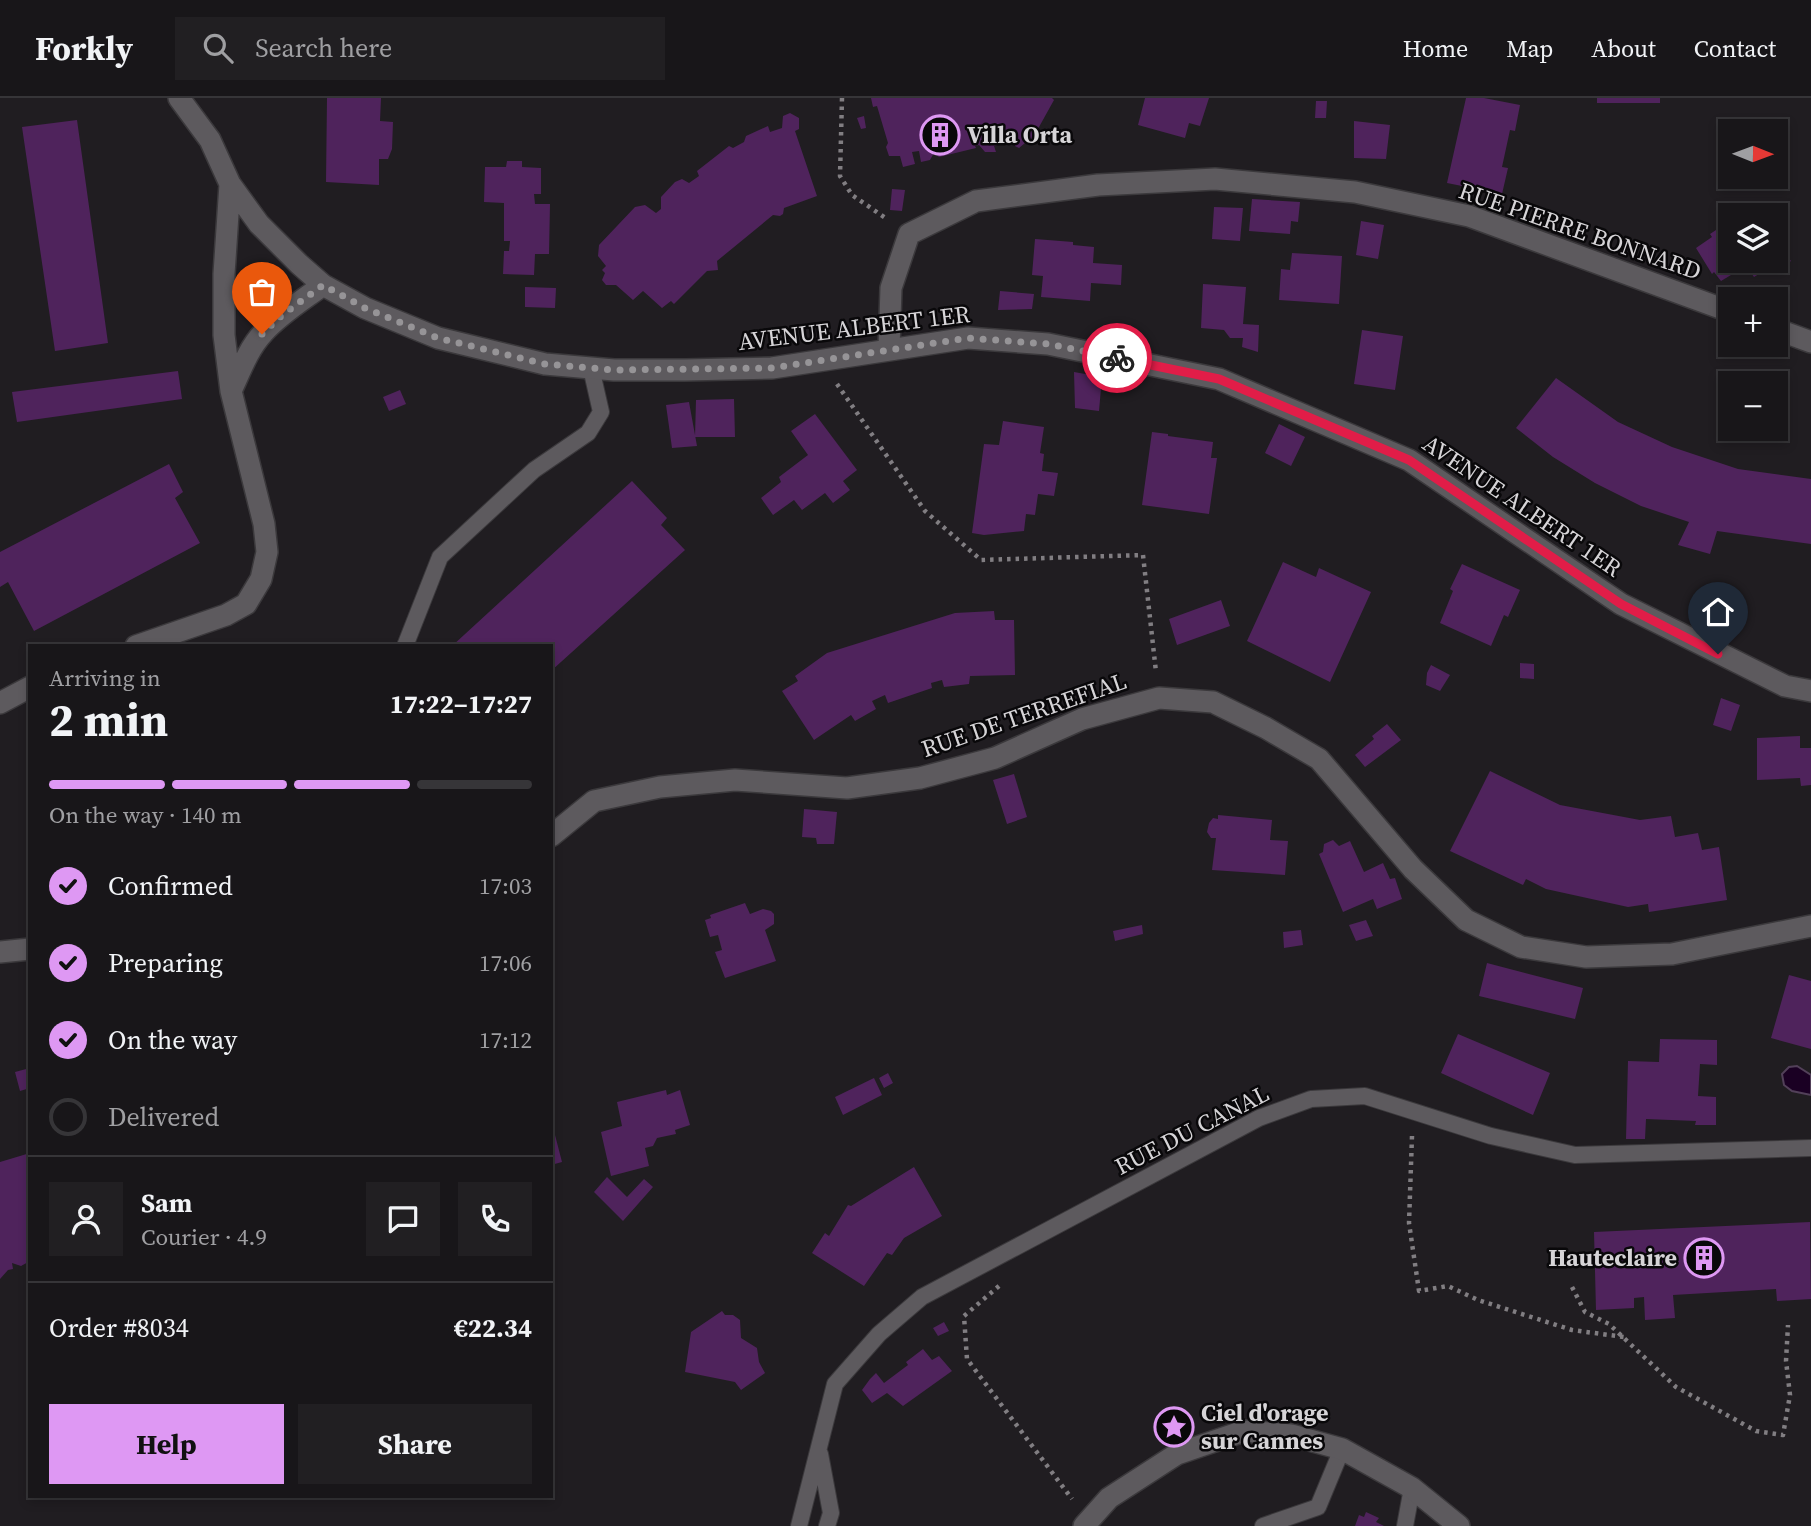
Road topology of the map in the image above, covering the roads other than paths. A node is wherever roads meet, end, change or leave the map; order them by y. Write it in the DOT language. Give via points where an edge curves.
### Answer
graph roads {
  1 [pos="179,98"];
  2 [pos="230,184"];
  3 [pos="323,285"];
  4 [pos="1718,307"];
  5 [pos="1788,333"];
  6 [pos="1811,342"];
  7 [pos="889,349"];
  8 [pos="591,368"];
  9 [pos="231,391"];
  10 [pos="142,644"];
  11 [pos="406,644"];
  12 [pos="28,688"];
  13 [pos="1811,691"];
  14 [pos="0,703"];
  15 [pos="553,834"];
  16 [pos="1811,926"];
  17 [pos="28,949"];
  18 [pos="0,952"];
  19 [pos="1811,1148"];
  20 [pos="819,1448"];
  21 [pos="1342,1450"];
  22 [pos="1412,1488"];
  23 [pos="1086,1523"];
  24 [pos="799,1526"];
  25 [pos="827,1526"];
  26 [pos="1263,1526"];
  27 [pos="1405,1526"];
  28 [pos="1459,1526"];
  1 -- 2 [label="street, AVENUE ALBERT 1ER" via="210,141"];
  2 -- 3 [label="street, AVENUE ALBERT 1ER" via="259,224"];
  2 -- 9 [label="street" via="223,274"];
  3 -- 8 [label="street, AVENUE ALBERT 1ER" via="438,338 545,364"];
  3 -- 9 [label="street" via="262,334"];
  4 -- 7 [label="street, RUE PIERRE BONNARD" via="1469,216 1355,192 1216,179 1098,185 975,201 909,234 891,288"];
  5 -- 6 [label="street"];
  7 -- 8 [label="street, AVENUE ALBERT 1ER" via="772,368"];
  7 -- 13 [label="street, AVENUE ALBERT 1ER" via="968,338 1048,344 1219,379 1409,460 1621,604 1785,687"];
  8 -- 11 [label="lane" via="601,412 587,433 534,470 440,557"];
  9 -- 10 [label="street" via="264,524 267,552 261,579 246,604 226,615"];
  12 -- 14 [label="street"];
  15 -- 16 [label="street, RUE DE TERREFIAL" via="594,801 660,787 735,780 848,788 920,778 995,758 1082,719 1159,698 1213,702 1319,759 1413,869 1466,920 1521,947 1586,957 1672,954"];
  17 -- 18 [label="street"];
  19 -- 20 [label="lane, RUE DU CANAL" via="1575,1155 1491,1136 1365,1096 1311,1099 1259,1118 922,1297 879,1334 835,1384"];
  20 -- 24 [label="lane, RUE DU CANAL"];
  20 -- 25 [label="lane" via="831,1513"];
  21 -- 22 [label="street"];
  21 -- 23 [label="street" via="1291,1435 1244,1431 1177,1454 1110,1498"];
  21 -- 26 [label="lane" via="1318,1507"];
  22 -- 27 [label="lane"];
  22 -- 28 [label="street"];
}
